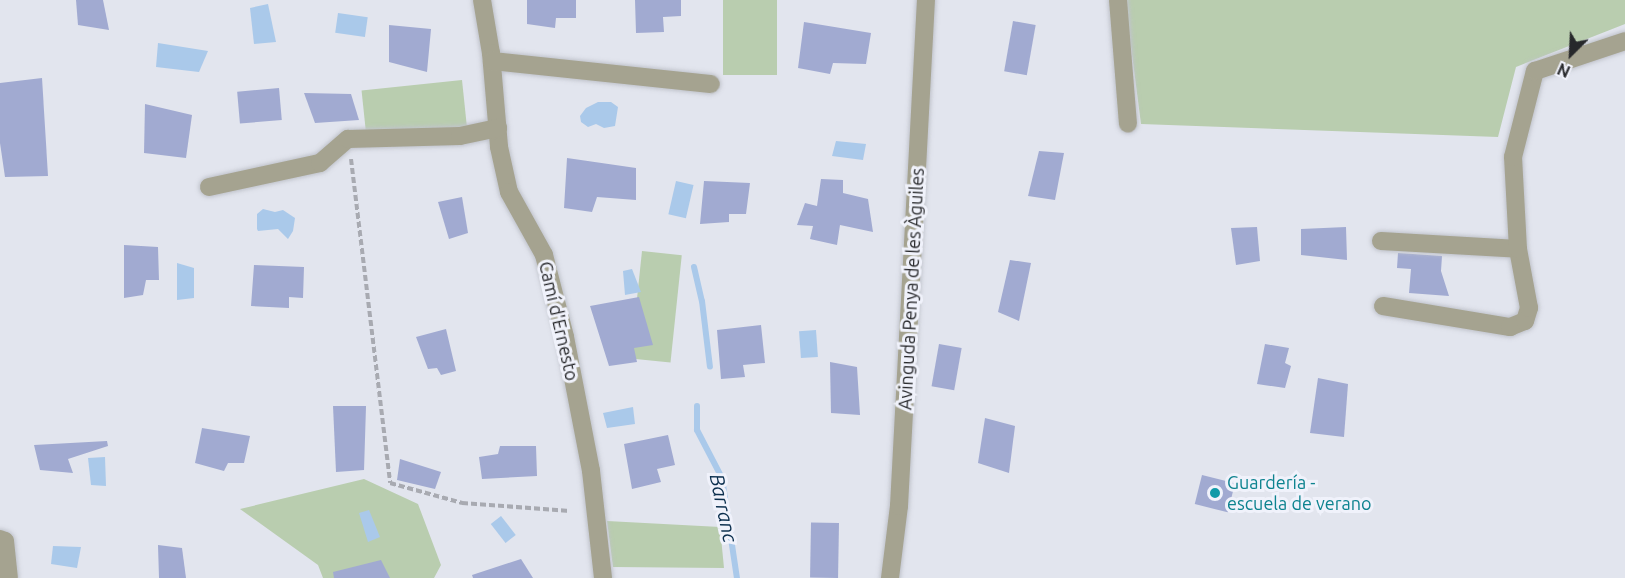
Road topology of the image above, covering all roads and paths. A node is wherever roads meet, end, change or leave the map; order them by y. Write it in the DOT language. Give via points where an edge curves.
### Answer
graph roads {
  1 [pos="482,0"];
  2 [pos="926,0"];
  3 [pos="1119,0"];
  4 [pos="1625,41"];
  5 [pos="492,61"];
  6 [pos="711,84"];
  7 [pos="1128,124"];
  8 [pos="498,128"];
  9 [pos="348,140"];
  10 [pos="209,188"];
  11 [pos="1381,241"];
  12 [pos="1518,249"];
  13 [pos="1383,306"];
  14 [pos="570,511"];
  15 [pos="0,539"];
  16 [pos="9,578"];
  17 [pos="603,578"];
  18 [pos="890,578"];
  1 -- 5 [label="street, Camí d'Ernesto"];
  2 -- 18 [label="street, Avinguda Penya de les Àguiles" via="899,506"];
  3 -- 7 [label="street"];
  4 -- 12 [label="street" via="1535,71 1513,157"];
  5 -- 6 [label="street"];
  5 -- 8 [label="street, Camí d'Ernesto"];
  8 -- 9 [label="street" via="460,136"];
  8 -- 17 [label="street, Camí d'Ernesto" via="509,192 543,255 565,338 591,471"];
  9 -- 10 [label="street" via="320,163"];
  9 -- 14 [label="path" via="390,483 462,503"];
  11 -- 12 [label="street"];
  12 -- 13 [label="street" via="1529,309 1525,321 1510,327"];
  15 -- 16 [label="street" via="5,541"];
}
